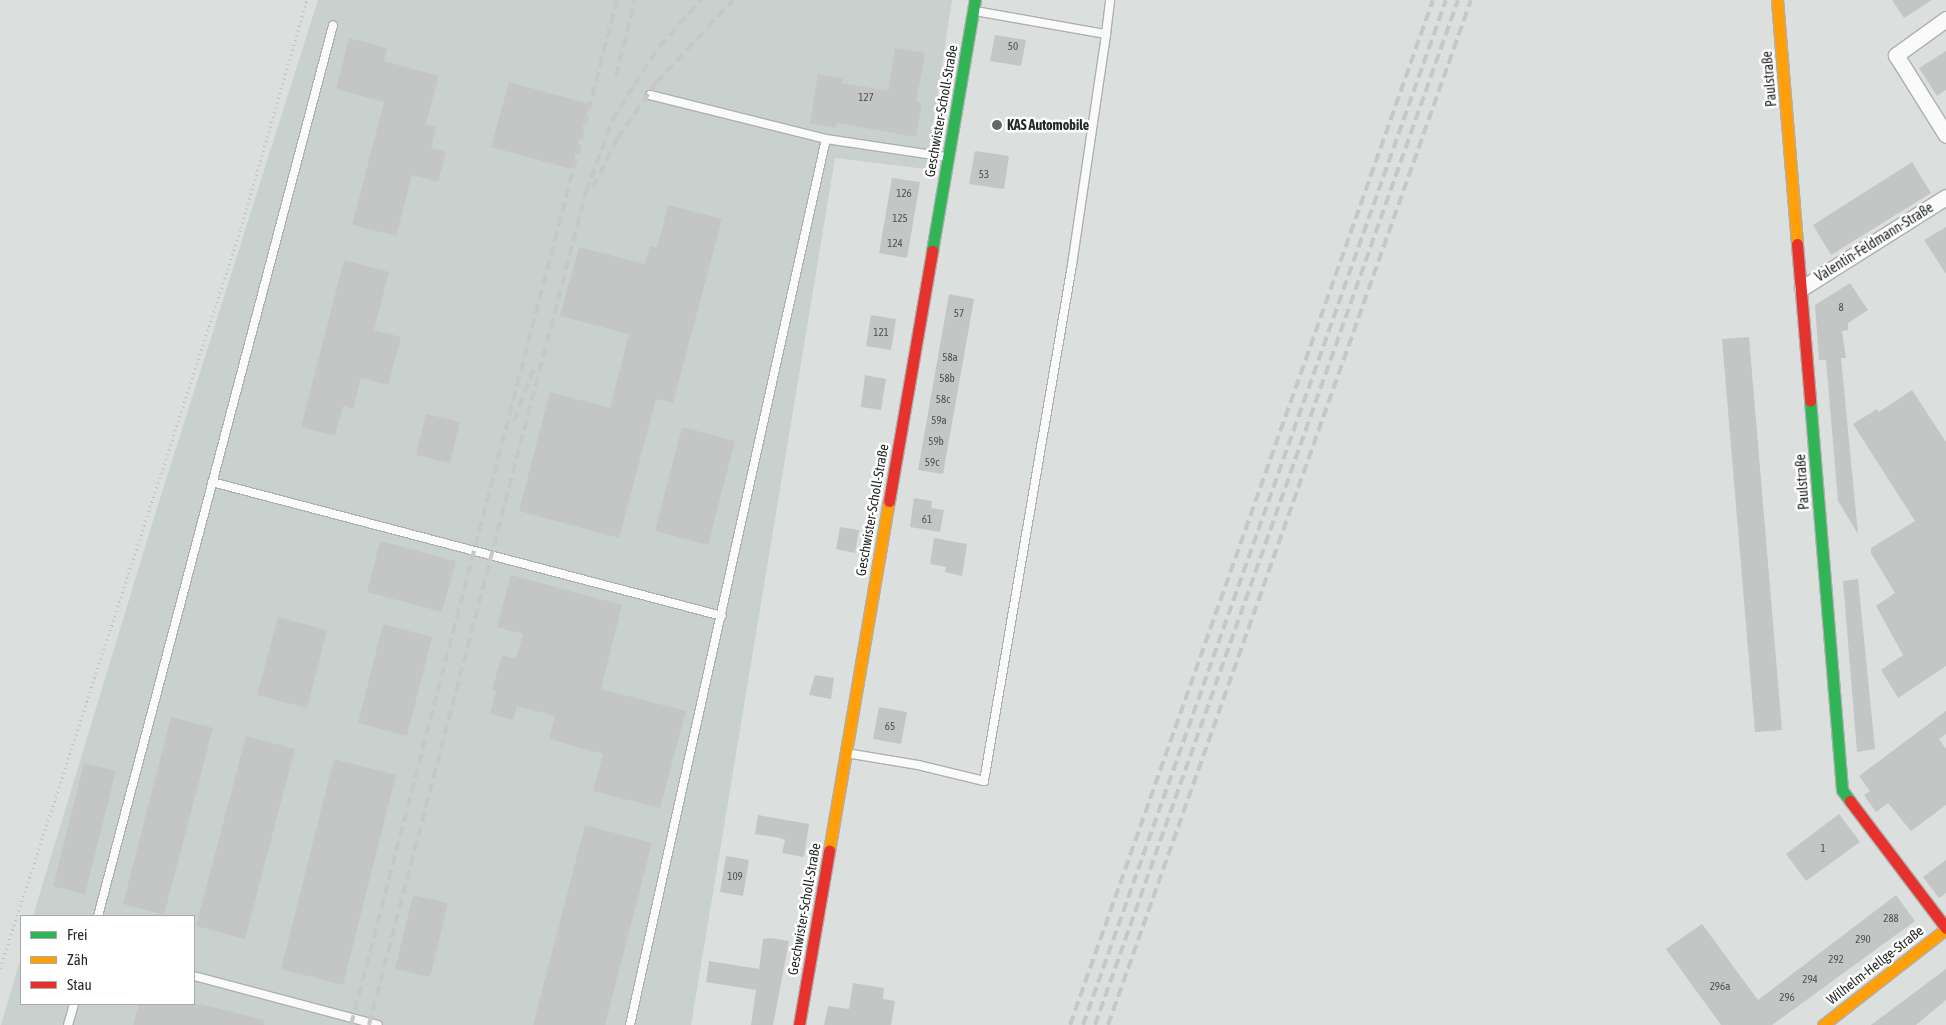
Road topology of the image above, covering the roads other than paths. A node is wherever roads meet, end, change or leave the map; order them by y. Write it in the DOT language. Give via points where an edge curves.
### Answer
graph roads {
  1 [pos="1110,0"];
  2 [pos="1777,0"];
  3 [pos="974,5"];
  4 [pos="1946,20"];
  5 [pos="333,25"];
  6 [pos="1106,34"];
  7 [pos="650,95"];
  8 [pos="1946,134"];
  9 [pos="826,138"];
  10 [pos="948,158"];
  11 [pos="1946,197"];
  12 [pos="1802,288"];
  13 [pos="212,482"];
  14 [pos="722,616"];
  15 [pos="846,753"];
  16 [pos="98,915"];
  17 [pos="1946,929"];
  18 [pos="195,976"];
  19 [pos="74,1005"];
  20 [pos="68,1025"];
  21 [pos="378,1025"];
  22 [pos="630,1025"];
  23 [pos="799,1025"];
  24 [pos="1823,1025"];
  1 -- 6 [label="lane"];
  2 -- 12 [label="street, Paulstraße"];
  3 -- 6 [label="lane"];
  3 -- 10 [label="street, Geschwister-Scholl-Straße"];
  4 -- 8 [label="street" via="1896,54"];
  5 -- 13 [label="lane"];
  6 -- 15 [label="lane" via="1072,265 984,781 918,765"];
  7 -- 9 [label="lane"];
  9 -- 10 [label="lane"];
  9 -- 14 [label="lane"];
  10 -- 15 [label="street, Geschwister-Scholl-Straße"];
  11 -- 12 [label="street, Valentin-Feldmann-Straße"];
  12 -- 17 [label="street, Paulstraße" via="1842,790"];
  13 -- 14 [label="lane"];
  13 -- 16 [label="lane"];
  14 -- 22 [label="lane"];
  15 -- 23 [label="street, Geschwister-Scholl-Straße"];
  17 -- 24 [label="street, Wilhelm-Hellge-Straße"];
  18 -- 21 [label="lane"];
  19 -- 20 [label="lane"];
}
